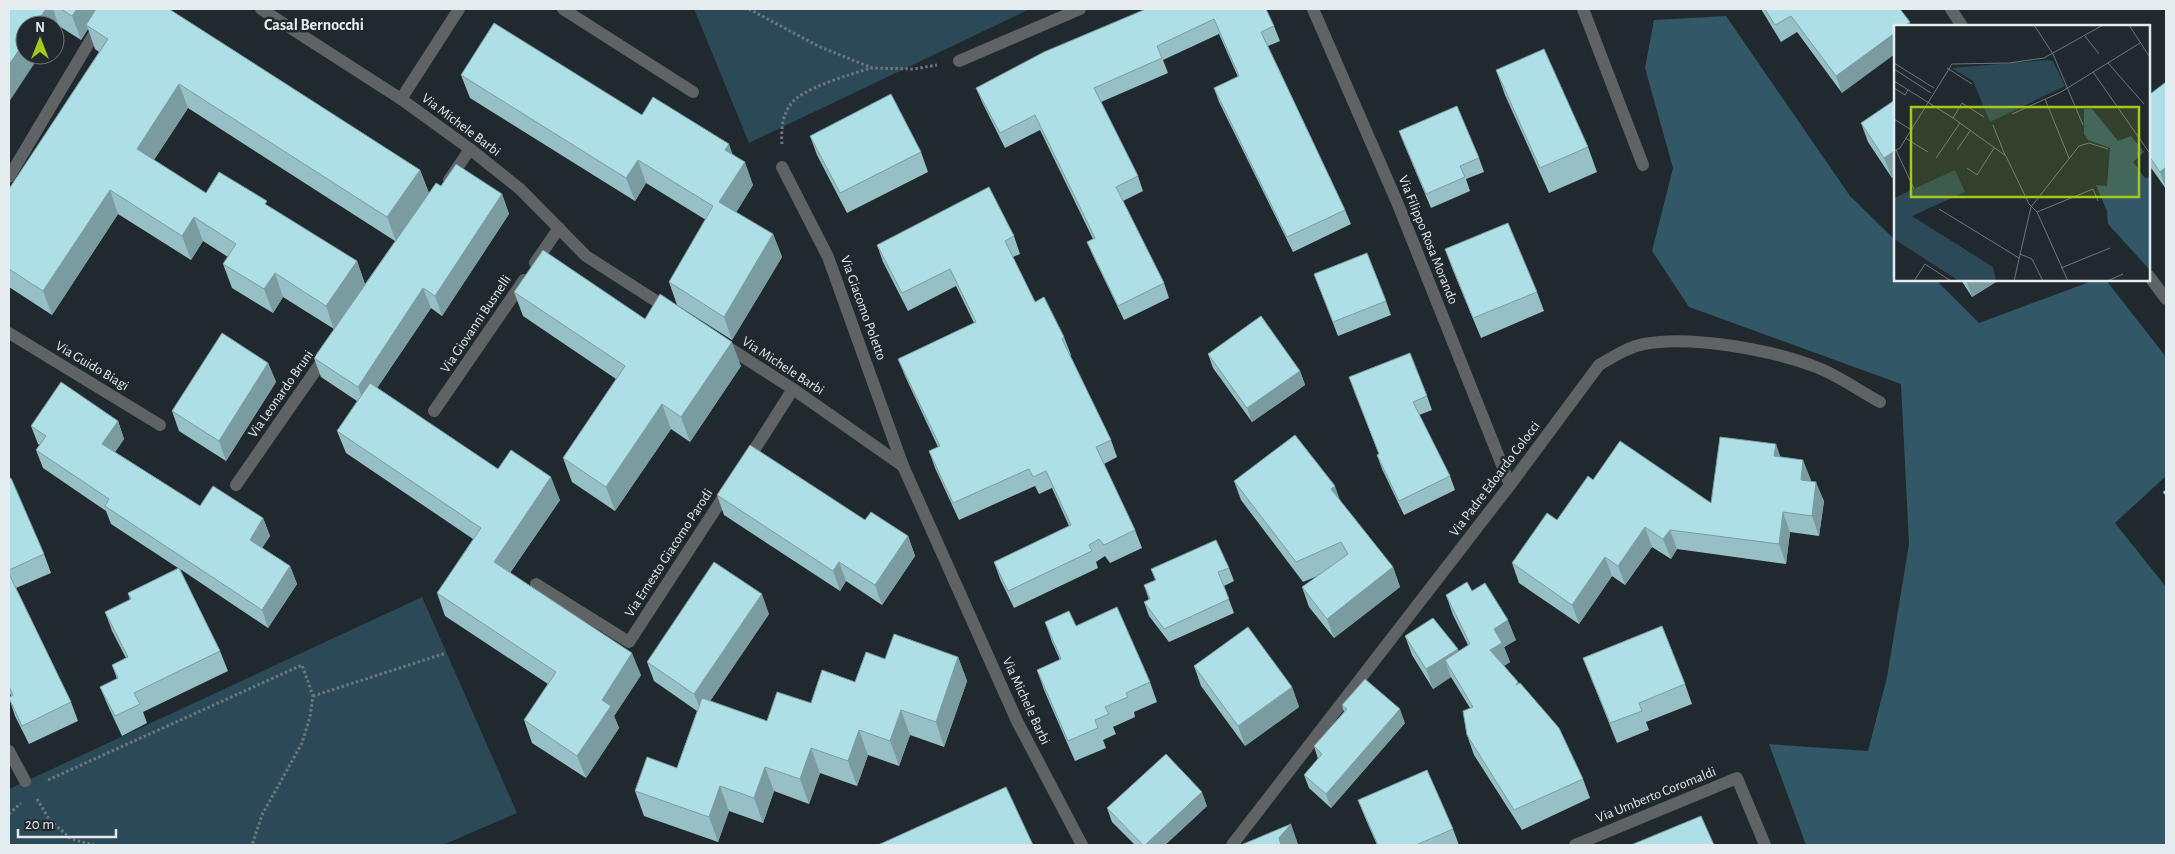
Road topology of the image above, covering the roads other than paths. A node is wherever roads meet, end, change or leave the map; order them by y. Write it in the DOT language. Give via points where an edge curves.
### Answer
graph roads {
  1 [pos="108,9"];
  2 [pos="261,9"];
  3 [pos="460,9"];
  4 [pos="563,9"];
  5 [pos="1080,9"];
  6 [pos="1313,9"];
  7 [pos="1583,9"];
  8 [pos="1951,9"];
  9 [pos="1961,25"];
  10 [pos="960,61"];
  11 [pos="693,92"];
  12 [pos="401,99"];
  13 [pos="470,149"];
  14 [pos="1643,165"];
  15 [pos="782,167"];
  16 [pos="9,177"];
  17 [pos="442,190"];
  18 [pos="559,228"];
  19 [pos="2150,277"];
  20 [pos="2166,299"];
  21 [pos="677,315"];
  22 [pos="9,333"];
  23 [pos="710,336"];
  24 [pos="333,346"];
  25 [pos="794,390"];
  26 [pos="1880,402"];
  27 [pos="434,411"];
  28 [pos="160,425"];
  29 [pos="902,466"];
  30 [pos="236,485"];
  31 [pos="1510,485"];
  32 [pos="536,584"];
  33 [pos="9,751"];
  34 [pos="25,781"];
  35 [pos="1082,845"];
  36 [pos="1232,845"];
  37 [pos="1575,845"];
  38 [pos="1765,845"];
  1 -- 16 [label="street"];
  2 -- 12 [label="street, Via Michele Barbi"];
  3 -- 12 [label="street"];
  4 -- 11 [label="street"];
  5 -- 10 [label="street"];
  6 -- 31 [label="street, Via Filippo Rosa Morando" via="1397,202"];
  7 -- 14 [label="street"];
  8 -- 9 [label="street"];
  12 -- 13 [label="street, Via Michele Barbi"];
  13 -- 17 [label="street"];
  13 -- 18 [label="street, Via Michele Barbi" via="520,190"];
  15 -- 29 [label="street, Via Giacomo Poletto" via="828,257"];
  18 -- 21 [label="street, Via Michele Barbi" via="586,256"];
  18 -- 27 [label="street, Via Giovanni Busnelli"];
  19 -- 20 [label="street"];
  22 -- 28 [label="street, Via Guido Biagi"];
  23 -- 25 [label="street, Via Michele Barbi"];
  24 -- 30 [label="street, Via Leonardo Bruni"];
  25 -- 29 [label="street, Via Michele Barbi"];
  25 -- 32 [label="street, Via Ernesto Giacomo Parodi" via="629,642"];
  26 -- 31 [label="street, Via Padre Edoardo Colocci" via="1817,367 1760,352 1703,342 1643,344 1599,365"];
  29 -- 35 [label="street, Via Michele Barbi" via="1017,720"];
  31 -- 36 [label="street, Via Padre Edoardo Colocci"];
  33 -- 34 [label="street"];
  37 -- 38 [label="street, Via Umberto Coromaldi" via="1737,778"];
}
